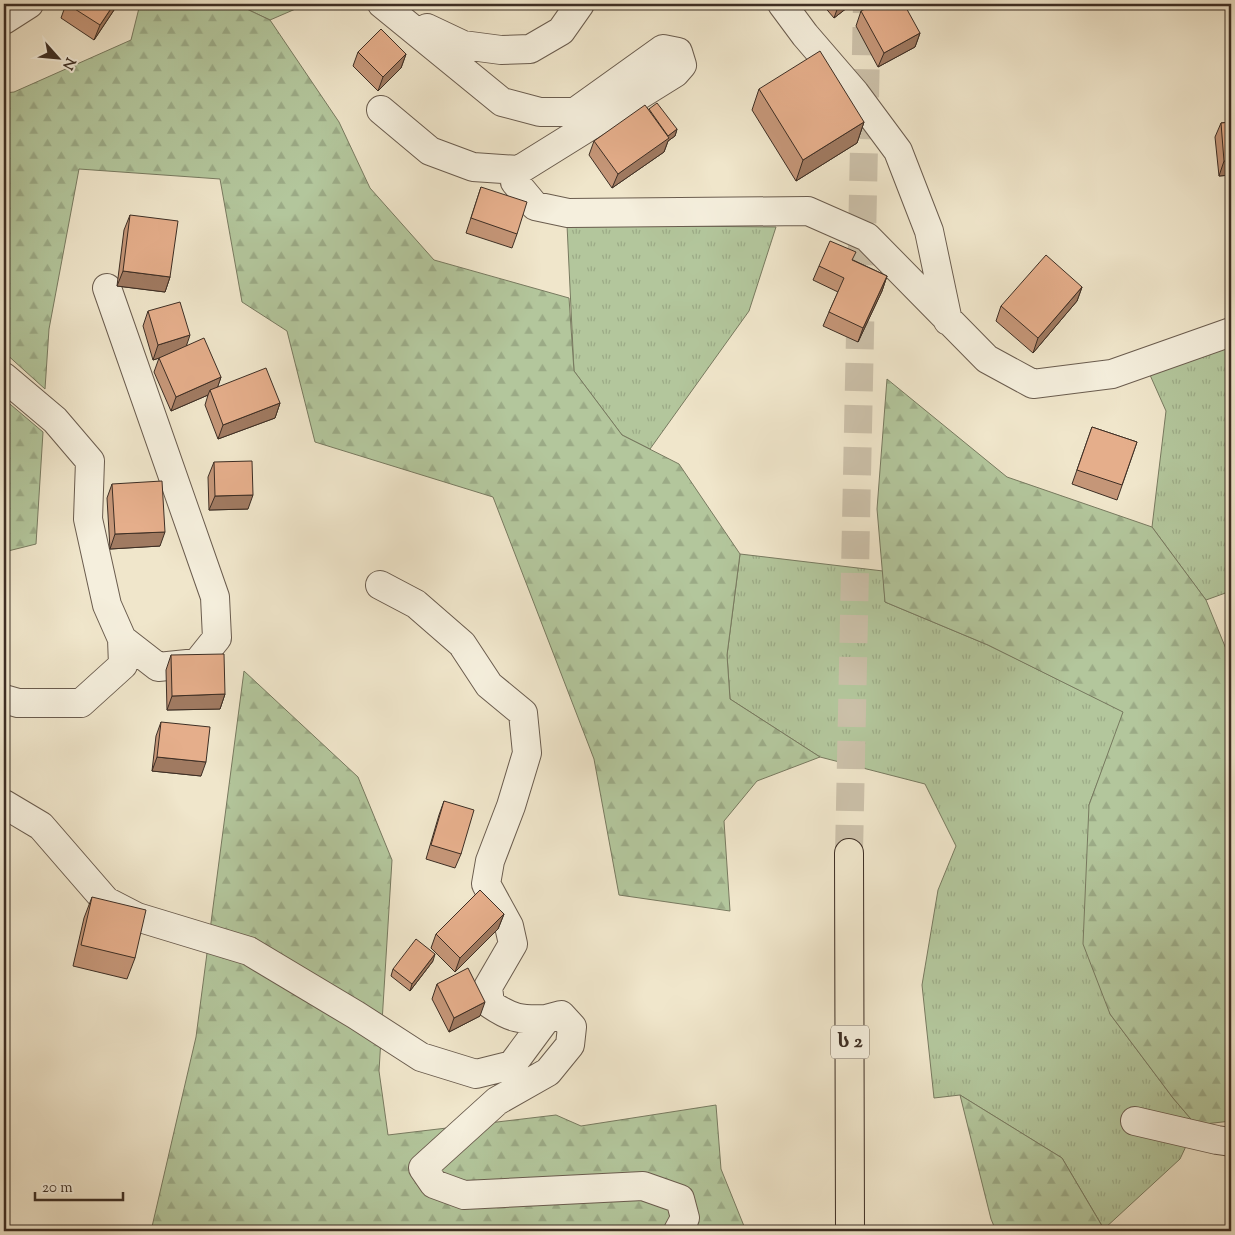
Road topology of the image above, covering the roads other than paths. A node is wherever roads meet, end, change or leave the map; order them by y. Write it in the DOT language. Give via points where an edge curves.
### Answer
graph roads {
  1 [pos="28,4"];
  2 [pos="580,4"];
  3 [pos="782,4"];
  4 [pos="387,8"];
  5 [pos="4,20"];
  6 [pos="381,110"];
  7 [pos="519,170"];
  8 [pos="107,288"];
  9 [pos="948,321"];
  10 [pos="1231,332"];
  11 [pos="4,377"];
  12 [pos="380,585"];
  13 [pos="122,639"];
  14 [pos="4,699"];
  15 [pos="4,804"];
  16 [pos="849,853"];
  17 [pos="546,1019"];
  18 [pos="1135,1121"];
  19 [pos="1231,1142"];
  20 [pos="678,1231"];
  21 [pos="850,1231"];
  1 -- 5 [label="street"];
  2 -- 4 [label="street" via="561,32 530,49 501,50 463,45"];
  3 -- 9 [label="street" via="898,151 929,231"];
  4 -- 7 [label="street" via="502,102 540,112 575,112 663,49 678,52 682,65 675,73"];
  6 -- 7 [label="street" via="430,151 473,167"];
  7 -- 9 [label="street" via="515,182 535,206 568,213 808,211 867,237"];
  8 -- 13 [label="street" via="215,597 216,638 197,663 158,667"];
  9 -- 10 [label="street" via="987,359 1033,384 1112,374"];
  11 -- 13 [label="street" via="54,420 90,461 88,519 107,604"];
  12 -- 17 [label="street" via="416,604 462,644 490,685 522,713 527,753 490,861 486,884 509,926 513,944 488,987 490,1004 504,1014 522,1020"];
  13 -- 14 [label="street" via="123,665 81,703 18,703"];
  15 -- 17 [label="street" via="41,826 106,901 136,917 248,951 422,1057 476,1074 512,1065"];
  16 -- 21 [label="highway, ს 2"];
  17 -- 20 [label="street" via="561,1015 572,1027 570,1045 548,1072 498,1101 423,1168 434,1184 464,1195 643,1186 680,1199 685,1218"];
  18 -- 19 [label="street"];
}
